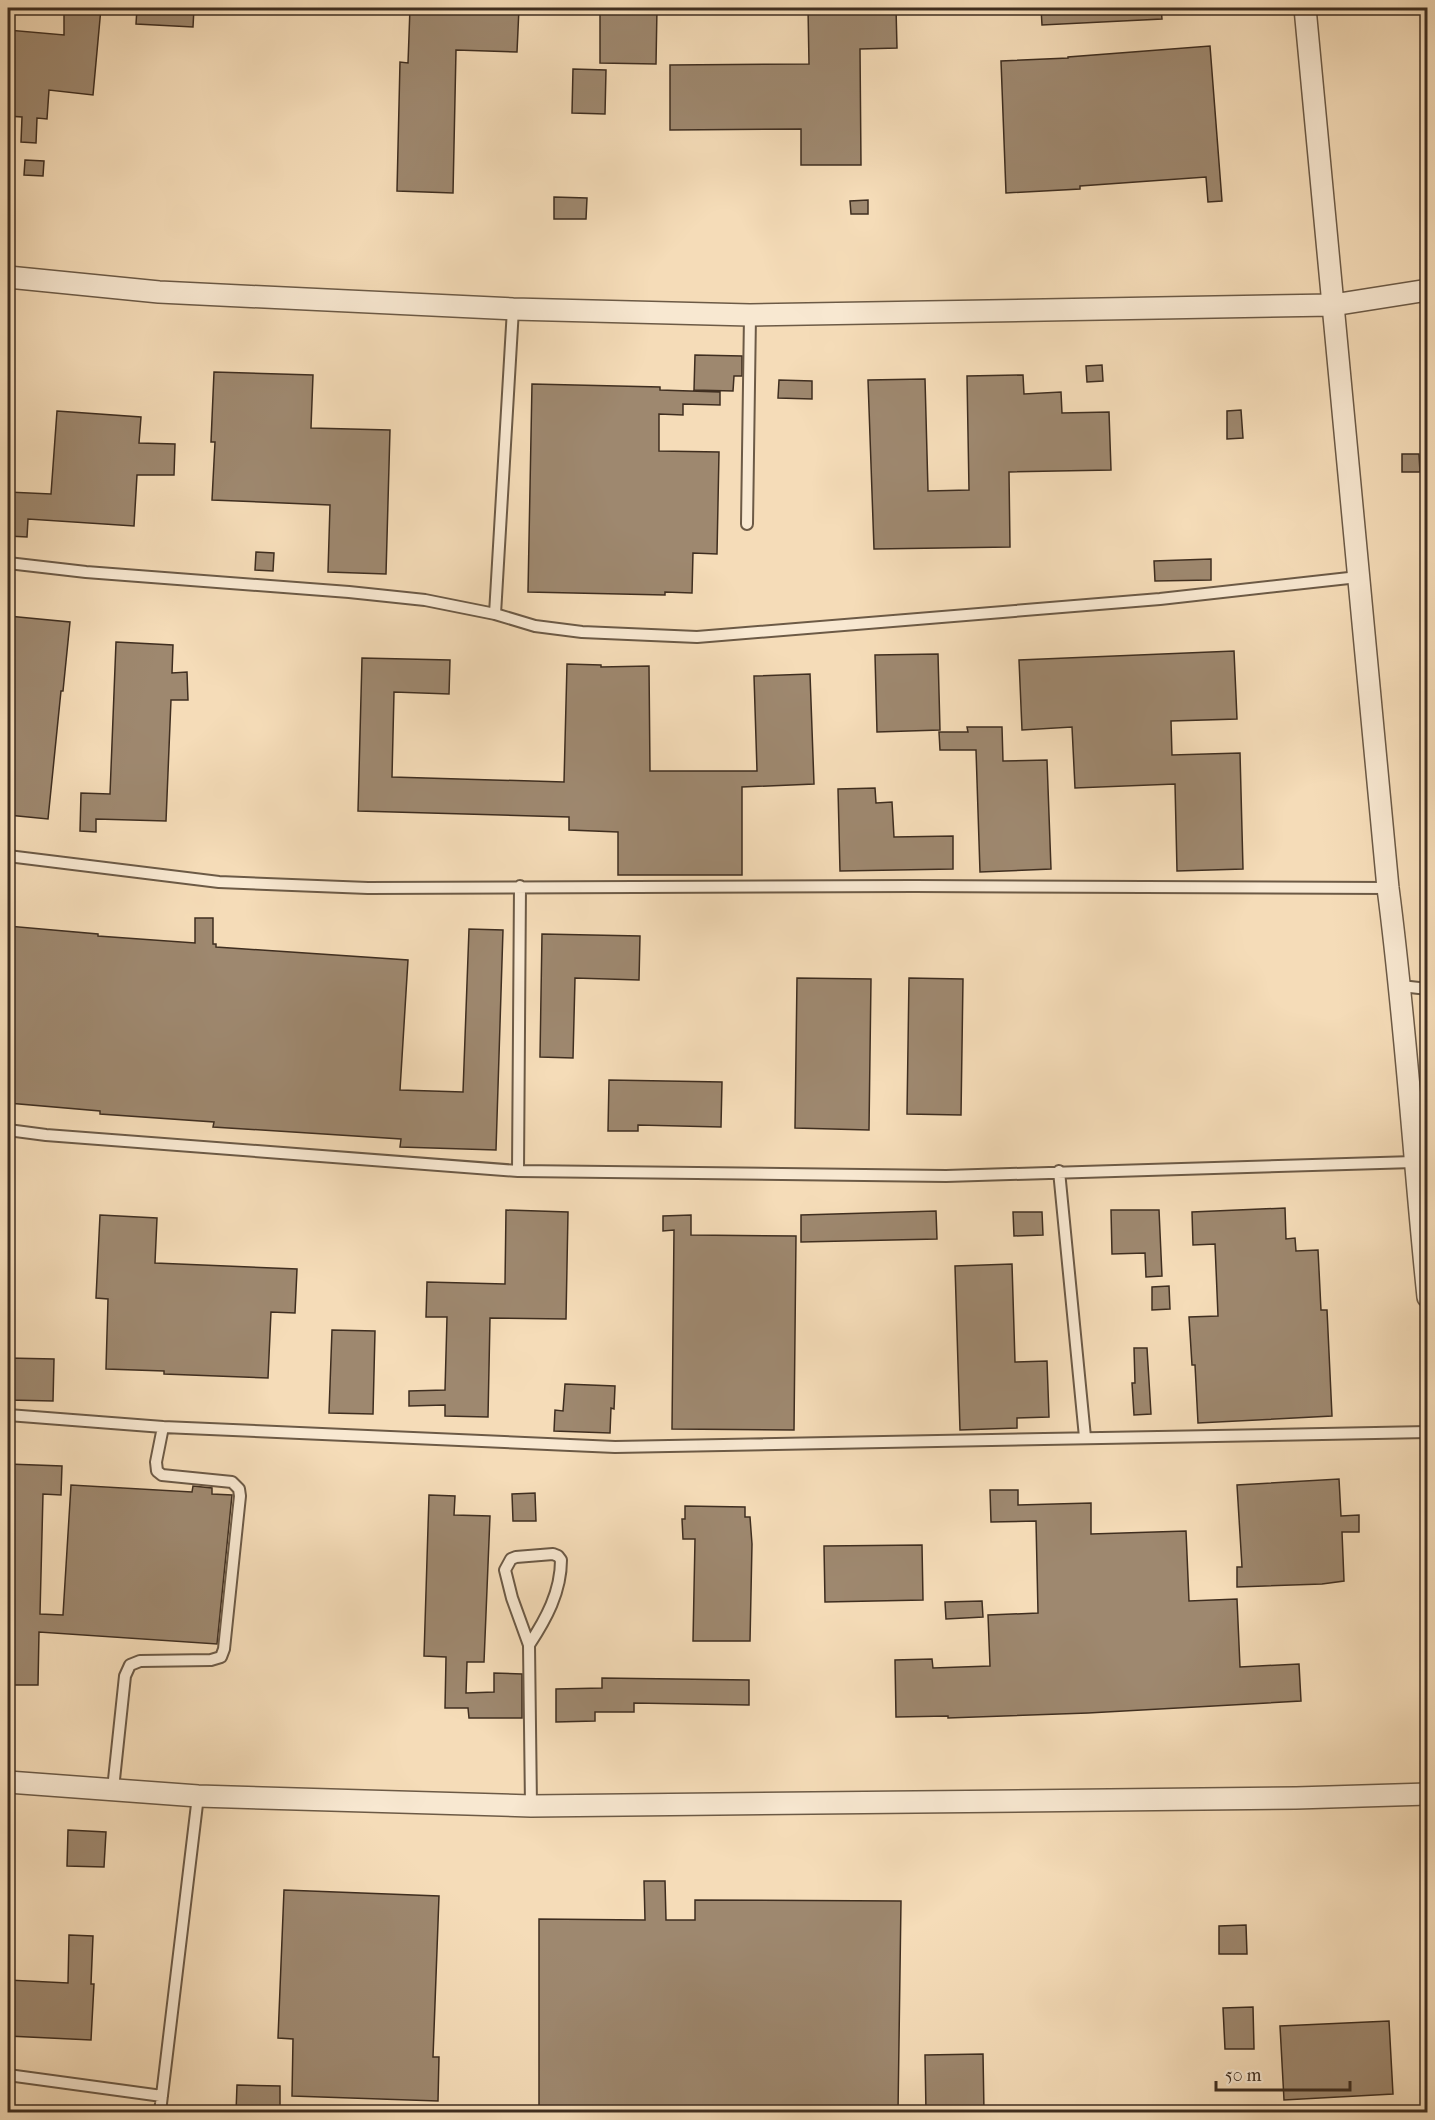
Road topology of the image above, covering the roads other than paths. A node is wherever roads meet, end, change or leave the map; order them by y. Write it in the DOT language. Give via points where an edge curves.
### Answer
graph roads {
  1 [pos="1305,8"];
  2 [pos="8,277"];
  3 [pos="1428,290"];
  4 [pos="1333,305"];
  5 [pos="513,309"];
  6 [pos="750,315"];
  7 [pos="747,524"];
  8 [pos="8,563"];
  9 [pos="1358,577"];
  10 [pos="495,614"];
  11 [pos="8,856"];
  12 [pos="520,886"];
  13 [pos="1388,888"];
  14 [pos="1401,986"];
  15 [pos="1428,989"];
  16 [pos="8,1130"];
  17 [pos="1414,1162"];
  18 [pos="518,1171"];
  19 [pos="1059,1172"];
  20 [pos="1428,1297"];
  21 [pos="8,1415"];
  22 [pos="163,1427"];
  23 [pos="1428,1431"];
  24 [pos="1085,1437"];
  25 [pos="529,1645"];
  26 [pos="8,1782"];
  27 [pos="113,1789"];
  28 [pos="1428,1794"];
  29 [pos="198,1796"];
  30 [pos="531,1806"];
  31 [pos="8,2075"];
  32 [pos="162,2096"];
  33 [pos="160,2112"];
  1 -- 4 [label="street"];
  2 -- 5 [label="street" via="159,292"];
  3 -- 4 [label="street"];
  4 -- 6 [label="street"];
  4 -- 9 [label="street"];
  5 -- 6 [label="street"];
  5 -- 10 [label="lane"];
  6 -- 7 [label="lane"];
  8 -- 10 [label="lane" via="360,593 425,600"];
  9 -- 10 [label="lane" via="1160,599 697,637 582,632 535,626"];
  9 -- 13 [label="street"];
  11 -- 12 [label="lane" via="219,882 368,888"];
  12 -- 13 [label="lane"];
  12 -- 18 [label="lane"];
  13 -- 14 [label="street"];
  14 -- 15 [label="lane"];
  14 -- 17 [label="street"];
  16 -- 18 [label="lane"];
  17 -- 19 [label="lane"];
  17 -- 20 [label="street"];
  18 -- 19 [label="lane" via="935,1176"];
  19 -- 24 [label="lane"];
  21 -- 22 [label="lane"];
  22 -- 24 [label="lane" via="615,1447"];
  22 -- 27 [label="lane" via="157,1471 162,1475 232,1482 239,1489 224,1649 221,1657 212,1660 140,1661 130,1665 125,1676"];
  23 -- 24 [label="lane"];
  25 -- 25 [label="lane" via="555,1598 561,1560 552,1554 516,1557 505,1570"];
  25 -- 30 [label="lane"];
  26 -- 27 [label="street"];
  27 -- 29 [label="street"];
  28 -- 30 [label="street"];
  29 -- 30 [label="street"];
  29 -- 32 [label="lane"];
  31 -- 32 [label="lane"];
  32 -- 33 [label="lane"];
}
